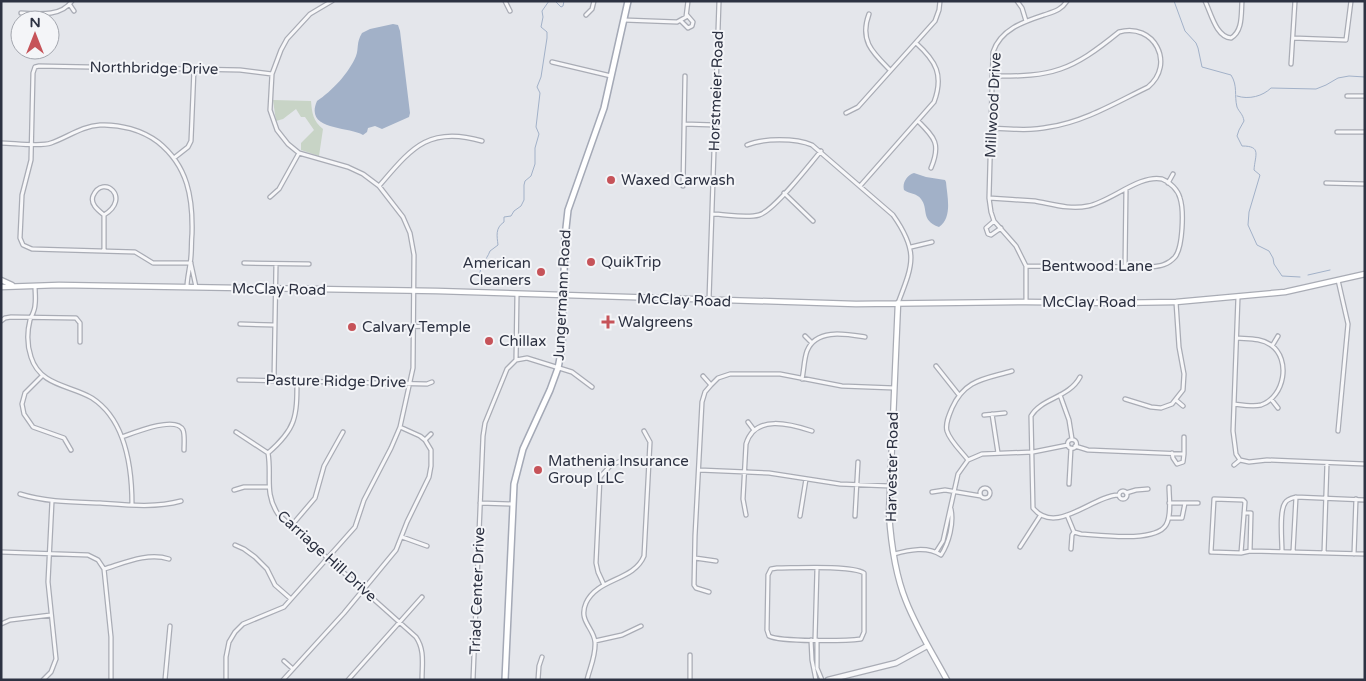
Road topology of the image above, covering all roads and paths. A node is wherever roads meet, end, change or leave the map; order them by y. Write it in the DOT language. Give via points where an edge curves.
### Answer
graph roads {
  1 [pos="332,1"];
  2 [pos="505,1"];
  3 [pos="594,1"];
  4 [pos="628,1"];
  5 [pos="688,1"];
  6 [pos="719,1"];
  7 [pos="940,1"];
  8 [pos="1017,1"];
  9 [pos="1068,1"];
  10 [pos="1205,1"];
  11 [pos="1242,1"];
  12 [pos="1295,1"];
  13 [pos="1351,1"];
  14 [pos="71,3"];
  15 [pos="60,11"];
  16 [pos="74,11"];
  17 [pos="510,11"];
  18 [pos="869,14"];
  19 [pos="586,15"];
  20 [pos="687,15"];
  21 [pos="624,20"];
  22 [pos="680,21"];
  23 [pos="1026,21"];
  24 [pos="1292,38"];
  25 [pos="916,43"];
  26 [pos="552,62"];
  27 [pos="1292,64"];
  28 [pos="194,70"];
  29 [pos="890,70"];
  30 [pos="272,74"];
  31 [pos="612,76"];
  32 [pos="685,76"];
  33 [pos="992,76"];
  34 [pos="1347,96"];
  35 [pos="1365,96"];
  36 [pos="846,113"];
  37 [pos="918,121"];
  38 [pos="684,124"];
  39 [pos="715,125"];
  40 [pos="991,128"];
  41 [pos="1337,132"];
  42 [pos="1365,132"];
  43 [pos="482,141"];
  44 [pos="1,143"];
  45 [pos="31,144"];
  46 [pos="747,145"];
  47 [pos="821,151"];
  48 [pos="299,153"];
  49 [pos="174,158"];
  50 [pos="930,168"];
  51 [pos="1173,174"];
  52 [pos="1168,183"];
  53 [pos="1326,183"];
  54 [pos="1365,184"];
  55 [pos="379,186"];
  56 [pos="683,186"];
  57 [pos="860,186"];
  58 [pos="1126,189"];
  59 [pos="784,193"];
  60 [pos="270,197"];
  61 [pos="989,198"];
  62 [pos="712,214"];
  63 [pos="104,215"];
  64 [pos="813,221"];
  65 [pos="994,221"];
  66 [pos="1001,228"];
  67 [pos="932,242"];
  68 [pos="911,247"];
  69 [pos="104,251"];
  70 [pos="191,263"];
  71 [pos="244,263"];
  72 [pos="276,264"];
  73 [pos="309,264"];
  74 [pos="1026,266"];
  75 [pos="1125,267"];
  76 [pos="1365,274"];
  77 [pos="1338,279"];
  78 [pos="1,280"];
  79 [pos="35,285"];
  80 [pos="13,286"];
  81 [pos="1,287"];
  82 [pos="186,288"];
  83 [pos="196,288"];
  84 [pos="275,289"];
  85 [pos="414,291"];
  86 [pos="517,294"];
  87 [pos="564,295"];
  88 [pos="1238,297"];
  89 [pos="709,300"];
  90 [pos="1026,302"];
  91 [pos="1176,302"];
  92 [pos="898,303"];
  93 [pos="83,317"];
  94 [pos="31,318"];
  95 [pos="79,320"];
  96 [pos="1,321"];
  97 [pos="240,324"];
  98 [pos="274,325"];
  99 [pos="434,326"];
  100 [pos="395,327"];
  101 [pos="414,327"];
  102 [pos="805,336"];
  103 [pos="1278,336"];
  104 [pos="865,337"];
  105 [pos="1237,338"];
  106 [pos="80,342"];
  107 [pos="812,343"];
  108 [pos="1272,346"];
  109 [pos="516,360"];
  110 [pos="936,366"];
  111 [pos="558,368"];
  112 [pos="1012,371"];
  113 [pos="42,376"];
  114 [pos="703,376"];
  115 [pos="1080,377"];
  116 [pos="802,378"];
  117 [pos="239,380"];
  118 [pos="274,380"];
  119 [pos="297,381"];
  120 [pos="411,382"];
  121 [pos="432,382"];
  122 [pos="711,384"];
  123 [pos="592,388"];
  124 [pos="894,388"];
  125 [pos="959,395"];
  126 [pos="1060,395"];
  127 [pos="1125,399"];
  128 [pos="1271,399"];
  129 [pos="1176,400"];
  130 [pos="1234,404"];
  131 [pos="1183,406"];
  132 [pos="1278,408"];
  133 [pos="1005,413"];
  134 [pos="992,414"];
  135 [pos="984,415"];
  136 [pos="748,422"];
  137 [pos="186,423"];
  138 [pos="182,427"];
  139 [pos="400,427"];
  140 [pos="754,430"];
  141 [pos="644,431"];
  142 [pos="812,431"];
  143 [pos="1338,431"];
  144 [pos="236,432"];
  145 [pos="343,432"];
  146 [pos="431,434"];
  147 [pos="122,437"];
  148 [pos="1184,437"];
  149 [pos="1072,439"];
  150 [pos="424,440"];
  151 [pos="1069,446"];
  152 [pos="1076,446"];
  153 [pos="71,450"];
  154 [pos="184,450"];
  155 [pos="998,452"];
  156 [pos="1033,452"];
  157 [pos="268,453"];
  158 [pos="1172,453"];
  159 [pos="1184,454"];
  160 [pos="968,460"];
  161 [pos="1240,460"];
  162 [pos="649,461"];
  163 [pos="858,462"];
  164 [pos="1327,463"];
  165 [pos="1365,464"];
  166 [pos="1234,465"];
  167 [pos="699,470"];
  168 [pos="744,472"];
  169 [pos="806,479"];
  170 [pos="1069,484"];
  171 [pos="858,486"];
  172 [pos="890,486"];
  173 [pos="1169,486"];
  174 [pos="269,487"];
  175 [pos="234,490"];
  176 [pos="1148,490"];
  177 [pos="954,491"];
  178 [pos="932,492"];
  179 [pos="1126,493"];
  180 [pos="20,494"];
  181 [pos="1118,495"];
  182 [pos="981,496"];
  183 [pos="1296,497"];
  184 [pos="1326,498"];
  185 [pos="1356,499"];
  186 [pos="1365,500"];
  187 [pos="52,501"];
  188 [pos="181,501"];
  189 [pos="480,503"];
  190 [pos="1169,503"];
  191 [pos="1185,503"];
  192 [pos="1198,503"];
  193 [pos="132,504"];
  194 [pos="512,504"];
  195 [pos="951,508"];
  196 [pos="1244,513"];
  197 [pos="746,515"];
  198 [pos="1067,515"];
  199 [pos="800,516"];
  200 [pos="855,516"];
  201 [pos="1040,516"];
  202 [pos="1169,518"];
  203 [pos="292,525"];
  204 [pos="1074,532"];
  205 [pos="402,537"];
  206 [pos="235,545"];
  207 [pos="427,546"];
  208 [pos="1020,546"];
  209 [pos="1072,548"];
  210 [pos="1250,551"];
  211 [pos="1282,551"];
  212 [pos="1,552"];
  213 [pos="936,552"];
  214 [pos="1293,552"];
  215 [pos="48,553"];
  216 [pos="1241,553"];
  217 [pos="1324,553"];
  218 [pos="894,554"];
  219 [pos="1354,554"];
  220 [pos="1365,554"];
  221 [pos="329,558"];
  222 [pos="695,558"];
  223 [pos="169,559"];
  224 [pos="716,560"];
  225 [pos="817,568"];
  226 [pos="104,569"];
  227 [pos="604,585"];
  228 [pos="363,589"];
  229 [pos="709,592"];
  230 [pos="422,597"];
  231 [pos="291,599"];
  232 [pos="51,615"];
  233 [pos="399,622"];
  234 [pos="1,624"];
  235 [pos="170,626"];
  236 [pos="641,626"];
  237 [pos="814,640"];
  238 [pos="595,641"];
  239 [pos="927,646"];
  240 [pos="690,655"];
  241 [pos="542,657"];
  242 [pos="284,661"];
  243 [pos="293,668"];
  244 [pos="43,680"];
  245 [pos="112,680"];
  246 [pos="165,680"];
  247 [pos="226,680"];
  248 [pos="283,680"];
  249 [pos="348,680"];
  250 [pos="422,680"];
  251 [pos="473,680"];
  252 [pos="505,680"];
  253 [pos="538,680"];
  254 [pos="587,680"];
  255 [pos="690,680"];
  256 [pos="816,680"];
  257 [pos="822,680"];
  258 [pos="828,680"];
  259 [pos="947,680"];
  1 -- 30 [label="street" via="310,14 294,30 281,50"];
  2 -- 17 [label="street"];
  3 -- 19 [label="street"];
  4 -- 21 [label="main road, Jungermann Road"];
  5 -- 20 [label="street"];
  6 -- 39 [label="street, Horstmeier Road"];
  7 -- 25 [label="street" via="935,21"];
  8 -- 23 [label="street"];
  9 -- 23 [label="street, Millwood Drive" via="1060,9"];
  10 -- 11 [label="street" via="1219,32 1228,38 1238,31"];
  12 -- 24 [label="street"];
  13 -- 24 [label="street" via="1346,40"];
  14 -- 15 [label="street"];
  14 -- 16 [label="street"];
  18 -- 29 [label="street" via="866,21 867,43"];
  20 -- 22 [label="street"];
  20 -- 22 [label="street" via="693,22 692,26 688,28"];
  21 -- 22 [label="street"];
  21 -- 31 [label="main road, Jungermann Road"];
  23 -- 33 [label="street, Millwood Drive" via="996,43"];
  24 -- 27 [label="street"];
  25 -- 29 [label="street"];
  25 -- 37 [label="street" via="935,63 938,79 934,102"];
  26 -- 31 [label="street"];
  28 -- 30 [label="street, Northbridge Drive"];
  28 -- 45 [label="street, Northbridge Drive" via="36,67 33,74"];
  28 -- 49 [label="street" via="192,141"];
  29 -- 36 [label="street" via="858,107"];
  30 -- 48 [label="street" via="272,120 288,144"];
  31 -- 87 [label="main road, Jungermann Road" via="600,121 568,210"];
  32 -- 38 [label="street"];
  33 -- 40 [label="street, Millwood Drive"];
  33 -- 40 [label="street" via="1039,75 1056,71 1084,59 1125,30 1149,36 1161,59 1156,81 1089,115 1048,128"];
  34 -- 35 [label="street"];
  37 -- 50 [label="street" via="936,143 935,158"];
  37 -- 57 [label="street"];
  38 -- 39 [label="street"];
  38 -- 56 [label="street"];
  39 -- 62 [label="street, Horstmeier Road"];
  40 -- 61 [label="street, Millwood Drive"];
  41 -- 42 [label="street"];
  43 -- 55 [label="street" via="443,136 424,142 404,158"];
  44 -- 45 [label="street"];
  45 -- 49 [label="street" via="50,144 88,127 114,125 148,136"];
  45 -- 69 [label="street" via="31,160 22,195 20,238 23,245 32,250"];
  46 -- 47 [label="street" via="758,140 798,141"];
  47 -- 57 [label="street"];
  47 -- 59 [label="street"];
  48 -- 55 [label="street" via="348,167"];
  48 -- 60 [label="street" via="279,189"];
  49 -- 70 [label="street" via="190,190"];
  51 -- 52 [label="street"];
  52 -- 58 [label="street" via="1150,179"];
  52 -- 75 [label="street, Bentwood Lane" via="1180,198 1179,249 1174,258 1164,265"];
  53 -- 54 [label="street"];
  55 -- 85 [label="street" via="403,217 410,234 414,255"];
  57 -- 68 [label="street" via="893,215"];
  58 -- 61 [label="street" via="1097,203 1073,207"];
  58 -- 75 [label="street"];
  59 -- 62 [label="street" via="769,209 756,216"];
  59 -- 64 [label="street"];
  61 -- 65 [label="street, Millwood Drive"];
  62 -- 89 [label="street, Horstmeier Road"];
  63 -- 63 [label="street" via="92,198 103,186 110,188 117,200"];
  63 -- 69 [label="street"];
  65 -- 66 [label="street"];
  65 -- 66 [label="street, Millwood Drive" via="986,228 988,234"];
  66 -- 74 [label="street" via="1016,246"];
  67 -- 68 [label="street"];
  68 -- 92 [label="street" via="911,266"];
  69 -- 70 [label="street" via="135,252 153,262"];
  70 -- 82 [label="street"];
  70 -- 83 [label="street"];
  71 -- 72 [label="street"];
  72 -- 73 [label="street"];
  72 -- 84 [label="street"];
  74 -- 75 [label="street, Bentwood Lane"];
  74 -- 90 [label="street"];
  76 -- 77 [label="main road, McClay Road"];
  77 -- 88 [label="main road, McClay Road" via="1285,292"];
  77 -- 143 [label="street" via="1348,324"];
  78 -- 80 [label="main road"];
  79 -- 80 [label="main road, McClay Road"];
  79 -- 82 [label="main road, McClay Road"];
  79 -- 94 [label="street" via="35,306"];
  80 -- 81 [label="main road, McClay Road"];
  82 -- 83 [label="main road, McClay Road"];
  83 -- 84 [label="main road, McClay Road"];
  84 -- 85 [label="main road, McClay Road"];
  84 -- 98 [label="street"];
  85 -- 86 [label="main road, McClay Road"];
  85 -- 101 [label="street"];
  86 -- 87 [label="main road, McClay Road"];
  86 -- 109 [label="street"];
  87 -- 89 [label="main road, McClay Road"];
  87 -- 111 [label="main road, Jungermann Road"];
  88 -- 91 [label="main road, McClay Road"];
  88 -- 105 [label="street"];
  89 -- 92 [label="main road, McClay Road"];
  90 -- 91 [label="main road, McClay Road"];
  90 -- 92 [label="main road, McClay Road"];
  91 -- 129 [label="street" via="1184,374 1183,390"];
  92 -- 124 [label="main road, Harvester Road"];
  93 -- 95 [label="street"];
  94 -- 95 [label="street"];
  94 -- 96 [label="street" via="11,317"];
  94 -- 113 [label="street" via="29,349"];
  95 -- 106 [label="street"];
  97 -- 98 [label="street"];
  98 -- 118 [label="street"];
  99 -- 101 [label="street"];
  100 -- 101 [label="street"];
  101 -- 120 [label="street"];
  102 -- 107 [label="street"];
  103 -- 108 [label="street"];
  104 -- 107 [label="street" via="834,334 820,336"];
  105 -- 108 [label="street" via="1262,341"];
  105 -- 130 [label="street"];
  107 -- 116 [label="street" via="806,352"];
  108 -- 128 [label="street" via="1278,353 1282,371 1280,388"];
  109 -- 111 [label="street" via="527,358"];
  109 -- 189 [label="street, Triad Center Drive" via="507,368 484,430"];
  110 -- 125 [label="street"];
  111 -- 123 [label="street" via="575,374"];
  111 -- 194 [label="main road, Jungermann Road" via="520,455"];
  112 -- 125 [label="street" via="979,380"];
  113 -- 147 [label="street" via="93,399 107,413"];
  113 -- 153 [label="street" via="25,393 24,414 33,427 64,438"];
  114 -- 122 [label="street"];
  115 -- 126 [label="street" via="1073,388"];
  116 -- 122 [label="street" via="780,374 730,374"];
  116 -- 124 [label="street" via="842,386"];
  117 -- 118 [label="street, Pasture Ridge Drive"];
  118 -- 119 [label="street, Pasture Ridge Drive"];
  119 -- 120 [label="street, Pasture Ridge Drive"];
  119 -- 157 [label="street" via="294,424"];
  120 -- 121 [label="street, Pasture Ridge Drive"];
  120 -- 139 [label="street"];
  122 -- 167 [label="street" via="702,402"];
  124 -- 172 [label="main road, Harvester Road"];
  125 -- 160 [label="street" via="949,413 947,430"];
  126 -- 149 [label="street"];
  126 -- 156 [label="street" via="1031,416"];
  127 -- 129 [label="street" via="1161,408"];
  128 -- 130 [label="street" via="1256,406"];
  128 -- 132 [label="street"];
  129 -- 131 [label="street"];
  130 -- 161 [label="street" via="1233,438"];
  133 -- 134 [label="street"];
  134 -- 135 [label="street"];
  134 -- 155 [label="street"];
  136 -- 140 [label="street"];
  137 -- 138 [label="street"];
  138 -- 147 [label="street" via="177,424 158,425"];
  138 -- 154 [label="street"];
  139 -- 150 [label="street"];
  139 -- 221 [label="street" via="364,500 355,527"];
  140 -- 142 [label="street" via="767,423"];
  140 -- 168 [label="street" via="746,444"];
  141 -- 162 [label="street" via="650,442"];
  144 -- 157 [label="street"];
  145 -- 203 [label="street" via="324,466 315,498"];
  146 -- 150 [label="street"];
  147 -- 193 [label="street" via="130,465"];
  148 -- 159 [label="street"];
  149 -- 151 [label="street" via="1068,441"];
  149 -- 152 [label="street"];
  150 -- 205 [label="street" via="432,456 429,478"];
  151 -- 152 [label="street"];
  151 -- 156 [label="street"];
  151 -- 170 [label="street"];
  152 -- 158 [label="street" via="1088,450"];
  155 -- 156 [label="street"];
  155 -- 160 [label="street"];
  156 -- 201 [label="street" via="1033,508"];
  157 -- 174 [label="street, Carriage Hill Drive"];
  158 -- 159 [label="street"];
  158 -- 159 [label="street" via="1178,464 1183,462"];
  160 -- 177 [label="street" via="960,470"];
  161 -- 164 [label="street"];
  161 -- 166 [label="street"];
  162 -- 227 [label="street" via="644,556 640,565"];
  162 -- 227 [label="street" via="620,461 610,465 600,477 596,562"];
  163 -- 171 [label="street"];
  164 -- 165 [label="street"];
  164 -- 184 [label="street"];
  167 -- 168 [label="street"];
  167 -- 222 [label="street"];
  168 -- 169 [label="street" via="769,472"];
  168 -- 197 [label="street"];
  169 -- 171 [label="street"];
  169 -- 199 [label="street"];
  171 -- 172 [label="street"];
  171 -- 200 [label="street"];
  172 -- 218 [label="main road, Harvester Road" via="889,514"];
  173 -- 190 [label="street"];
  174 -- 175 [label="street"];
  174 -- 203 [label="street, Carriage Hill Drive" via="273,506"];
  176 -- 179 [label="street"];
  177 -- 178 [label="street"];
  177 -- 182 [label="street"];
  177 -- 195 [label="street"];
  179 -- 181 [label="street" via="1122,490"];
  179 -- 181 [label="street" via="1123,499"];
  180 -- 187 [label="street"];
  181 -- 198 [label="street" via="1110,495"];
  183 -- 184 [label="street"];
  183 -- 211 [label="street" via="1284,504"];
  183 -- 214 [label="street"];
  184 -- 185 [label="street"];
  184 -- 217 [label="street"];
  185 -- 186 [label="street"];
  185 -- 219 [label="street"];
  187 -- 193 [label="street"];
  187 -- 215 [label="street"];
  188 -- 193 [label="street" via="168,505"];
  189 -- 194 [label="street"];
  189 -- 251 [label="street, Triad Center Drive"];
  190 -- 191 [label="street"];
  190 -- 202 [label="street"];
  191 -- 192 [label="street"];
  191 -- 202 [label="street" via="1182,518"];
  194 -- 252 [label="main road, Jungermann Road"];
  195 -- 213 [label="street"];
  195 -- 213 [label="street" via="948,541 941,555"];
  196 -- 210 [label="street" via="1251,513"];
  196 -- 216 [label="street"];
  196 -- 216 [label="street" via="1243,500 1214,499 1212,552"];
  198 -- 201 [label="street"];
  198 -- 204 [label="street"];
  201 -- 208 [label="street"];
  202 -- 204 [label="street" via="1161,530 1134,536"];
  203 -- 221 [label="street, Carriage Hill Drive"];
  204 -- 209 [label="street"];
  205 -- 207 [label="street"];
  205 -- 228 [label="street" via="391,558"];
  206 -- 231 [label="street" via="255,557 267,569 275,585"];
  210 -- 211 [label="street"];
  210 -- 216 [label="street"];
  211 -- 214 [label="street"];
  212 -- 215 [label="street"];
  213 -- 218 [label="street" via="921,550"];
  214 -- 217 [label="street"];
  215 -- 226 [label="street" via="88,555 98,560"];
  215 -- 232 [label="street"];
  217 -- 219 [label="street"];
  218 -- 239 [label="main road, Harvester Road" via="905,599"];
  219 -- 220 [label="street"];
  221 -- 228 [label="street, Carriage Hill Drive"];
  221 -- 231 [label="street"];
  222 -- 224 [label="street"];
  222 -- 229 [label="street" via="694,585"];
  223 -- 226 [label="street" via="160,556 139,559"];
  225 -- 237 [label="street"];
  225 -- 237 [label="street" via="774,568 768,572 766,630 769,636"];
  225 -- 237 [label="street" via="860,570 864,573 864,632 861,640"];
  226 -- 245 [label="street"];
  227 -- 238 [label="street" via="590,595 584,607 584,619"];
  228 -- 233 [label="street, Carriage Hill Drive"];
  228 -- 243 [label="street"];
  230 -- 233 [label="street"];
  231 -- 247 [label="street" via="284,606 243,624 235,632 226,657"];
  232 -- 234 [label="street"];
  232 -- 244 [label="street" via="56,659 51,672"];
  233 -- 249 [label="street"];
  233 -- 250 [label="street, Carriage Hill Drive" via="421,645"];
  235 -- 246 [label="street"];
  236 -- 238 [label="street" via="622,635"];
  237 -- 256 [label="street" via="812,660"];
  237 -- 257 [label="street" via="817,668"];
  238 -- 254 [label="street" via="593,664"];
  239 -- 258 [label="street" via="896,663"];
  239 -- 259 [label="main road, Harvester Road"];
  240 -- 255 [label="street"];
  241 -- 253 [label="street"];
  242 -- 243 [label="street"];
  243 -- 248 [label="street"];
}
